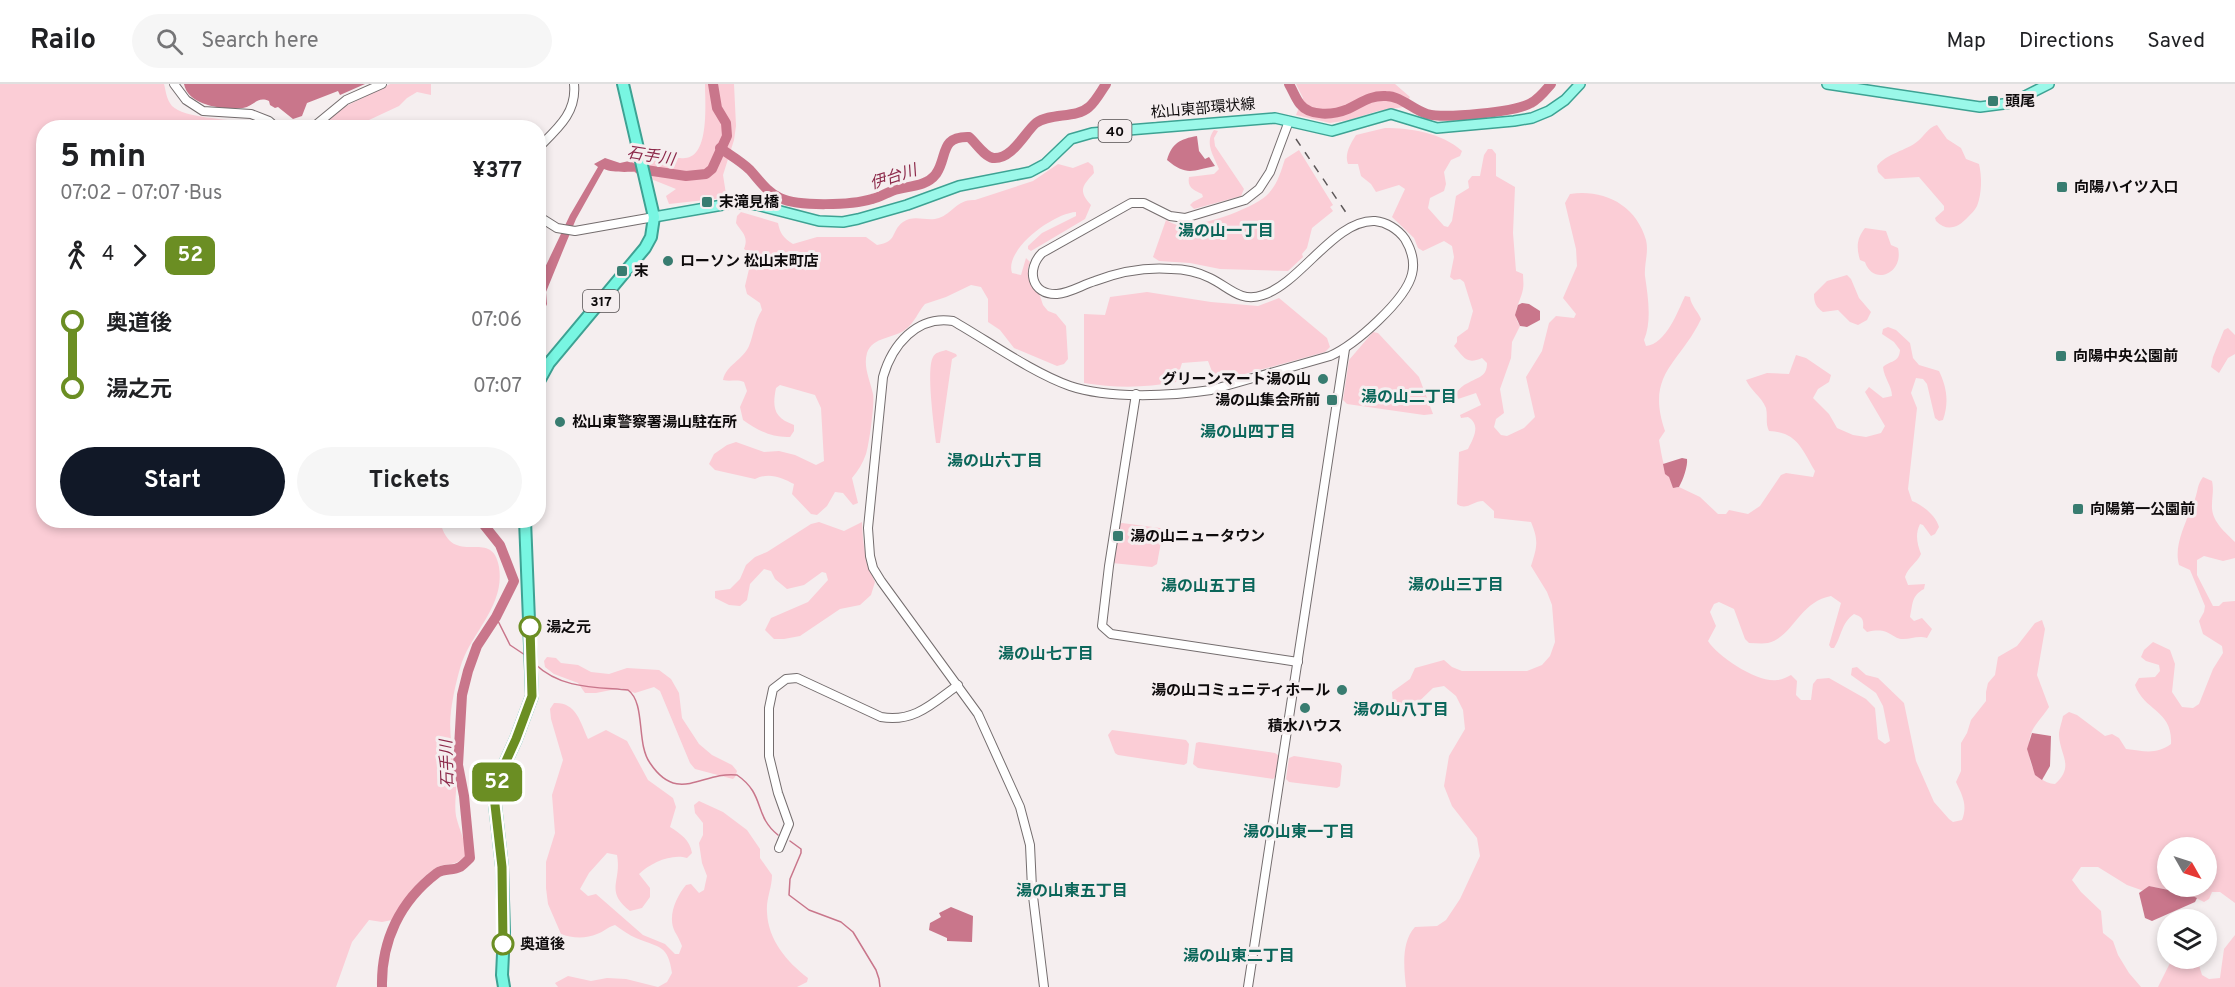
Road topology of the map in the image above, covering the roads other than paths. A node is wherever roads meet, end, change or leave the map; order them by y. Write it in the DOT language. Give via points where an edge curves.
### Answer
graph roads {
  1 [pos="174,84"];
  2 [pos="382,84"];
  3 [pos="573,84"];
  4 [pos="622,84"];
  5 [pos="1580,84"];
  6 [pos="1827,84"];
  7 [pos="2049,84"];
  8 [pos="266,120"];
  9 [pos="322,120"];
  10 [pos="1289,121"];
  11 [pos="546,140"];
  12 [pos="654,216"];
  13 [pos="546,222"];
  14 [pos="1345,349"];
  15 [pos="546,368"];
  16 [pos="1136,394"];
  17 [pos="525,528"];
  18 [pos="1298,662"];
  19 [pos="958,685"];
  20 [pos="780,848"];
  21 [pos="504,987"];
  22 [pos="1044,987"];
  23 [pos="1248,987"];
  1 -- 8 [label="street" via="186,100 203,111 250,114"];
  2 -- 9 [label="street" via="346,100"];
  3 -- 11 [label="street" via="570,112"];
  4 -- 12 [label="highway, 317"];
  5 -- 10 [label="main road, 松山東部環状線 / 40" via="1549,111 1514,121 1437,128 1391,114 1332,132"];
  6 -- 7 [label="main road" via="1980,107 2011,103"];
  10 -- 12 [label="main road, 松山東部環状線 / 40" via="1261,118 1085,134 1071,139 1046,164 1030,172 959,186 843,222 819,221 757,204 734,203"];
  10 -- 14 [label="street" via="1265,181 1245,200 1185,218 1170,216 1144,203 1125,205 1042,253 1034,265 1033,278 1047,293 1060,294 1120,273 1170,268 1202,274 1237,295 1256,297 1273,291 1350,227 1366,221 1384,223 1406,241 1412,273 1397,298 1359,340"];
  12 -- 13 [label="street" via="565,230"];
  12 -- 15 [label="highway, 317" via="645,248"];
  14 -- 16 [label="street" via="1211,390"];
  14 -- 18 [label="street"];
  16 -- 18 [label="street" via="1102,626 1111,634"];
  16 -- 19 [label="street" via="1087,391 1068,385 944,319 926,322 892,351 882,388 868,528 870,556 881,581"];
  17 -- 21 [label="highway" via="532,696 494,796 502,867"];
  18 -- 23 [label="street"];
  19 -- 20 [label="street" via="916,714 894,719 881,717 796,678 779,683 770,697 769,746 770,765 789,824"];
  19 -- 22 [label="street" via="985,727 1024,819"];
}
